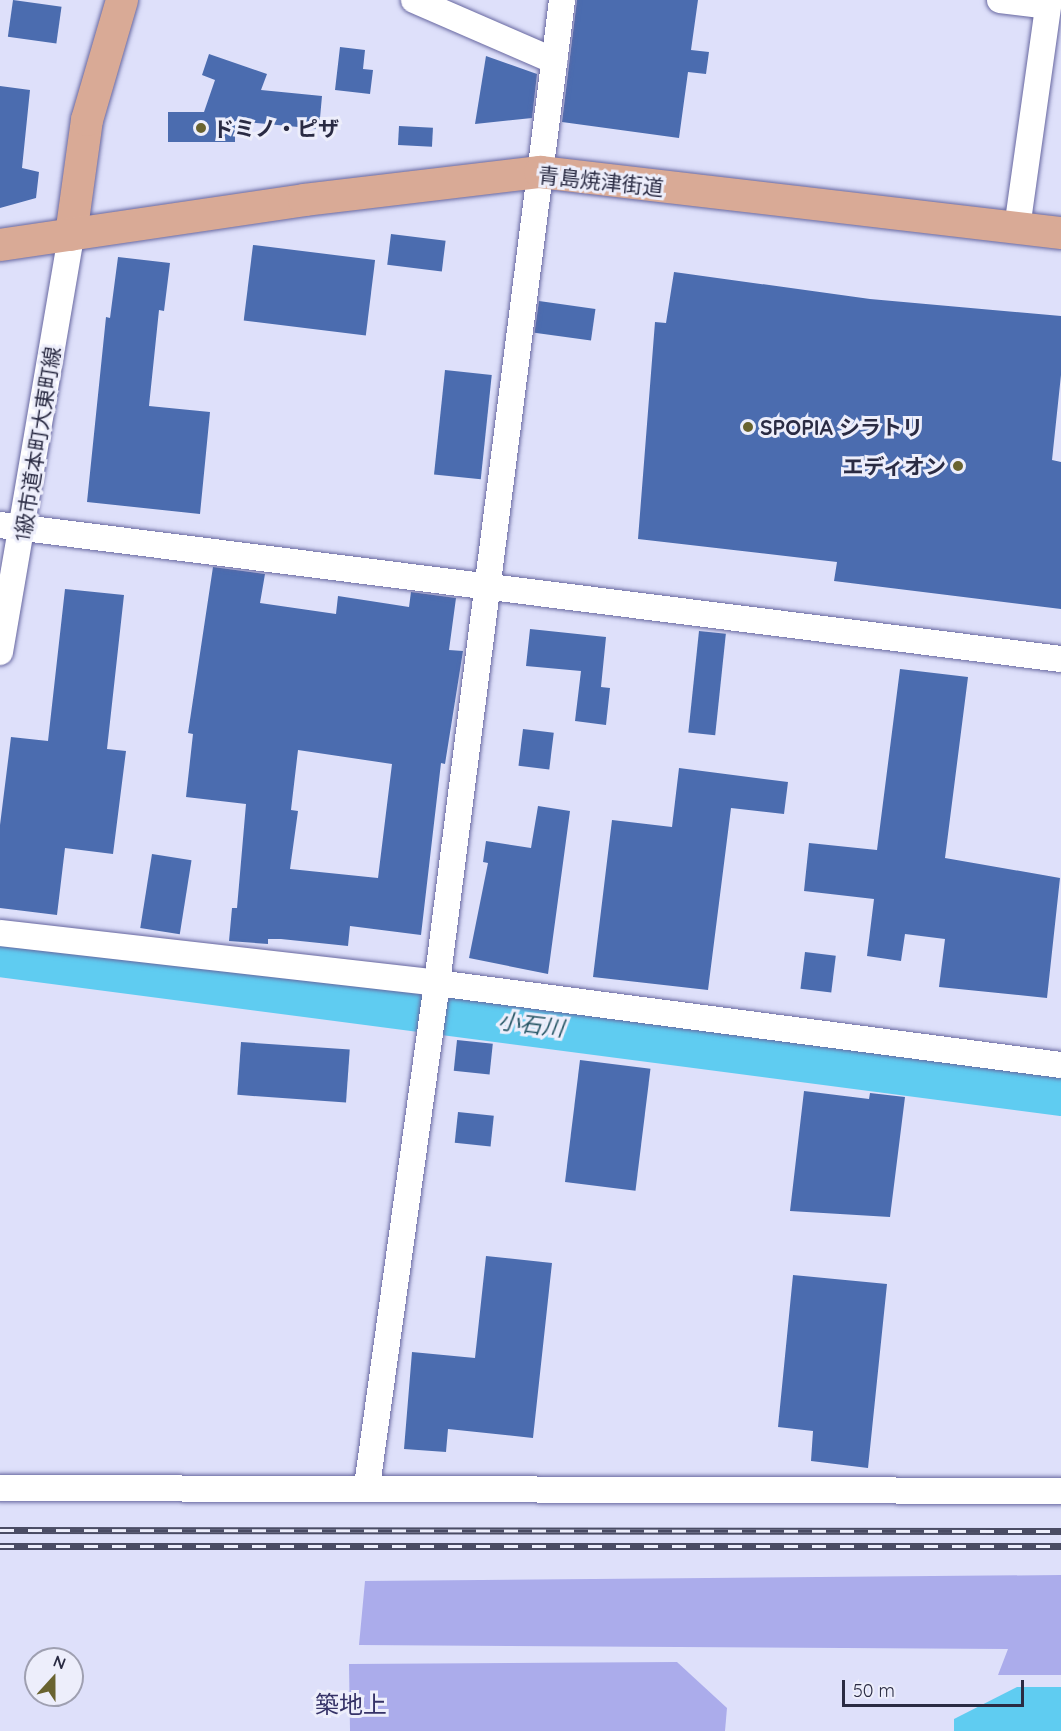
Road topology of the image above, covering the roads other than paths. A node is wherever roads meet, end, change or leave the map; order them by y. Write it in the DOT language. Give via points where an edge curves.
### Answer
graph roads {
  1 [pos="122,0"];
  2 [pos="414,0"];
  3 [pos="562,0"];
  4 [pos="1000,0"];
  5 [pos="1051,12"];
  6 [pos="554,62"];
  7 [pos="540,172"];
  8 [pos="1017,228"];
  9 [pos="1061,233"];
  10 [pos="71,234"];
  11 [pos="0,245"];
  12 [pos="12,526"];
  13 [pos="488,584"];
  14 [pos="0,652"];
  15 [pos="1061,659"];
  16 [pos="0,933"];
  17 [pos="437,983"];
  18 [pos="1061,1065"];
  19 [pos="367,1486"];
  20 [pos="0,1488"];
  21 [pos="1061,1491"];
  1 -- 10 [label="main road" via="87,120"];
  2 -- 6 [label="street"];
  3 -- 6 [label="street"];
  4 -- 5 [label="street"];
  5 -- 8 [label="street"];
  6 -- 7 [label="street"];
  7 -- 8 [label="main road, 青島焼津街道"];
  7 -- 10 [label="main road, 青島焼津街道" via="304,200"];
  7 -- 13 [label="street"];
  8 -- 9 [label="main road, 青島焼津街道"];
  10 -- 11 [label="main road, 青島焼津街道"];
  10 -- 12 [label="street, 1級市道本町大東町線"];
  12 -- 13 [label="street"];
  12 -- 14 [label="street, 1級市道本町大東町線"];
  13 -- 15 [label="street"];
  13 -- 17 [label="street"];
  16 -- 17 [label="street"];
  17 -- 18 [label="street"];
  17 -- 19 [label="street"];
  19 -- 20 [label="street"];
  19 -- 21 [label="street"];
}
